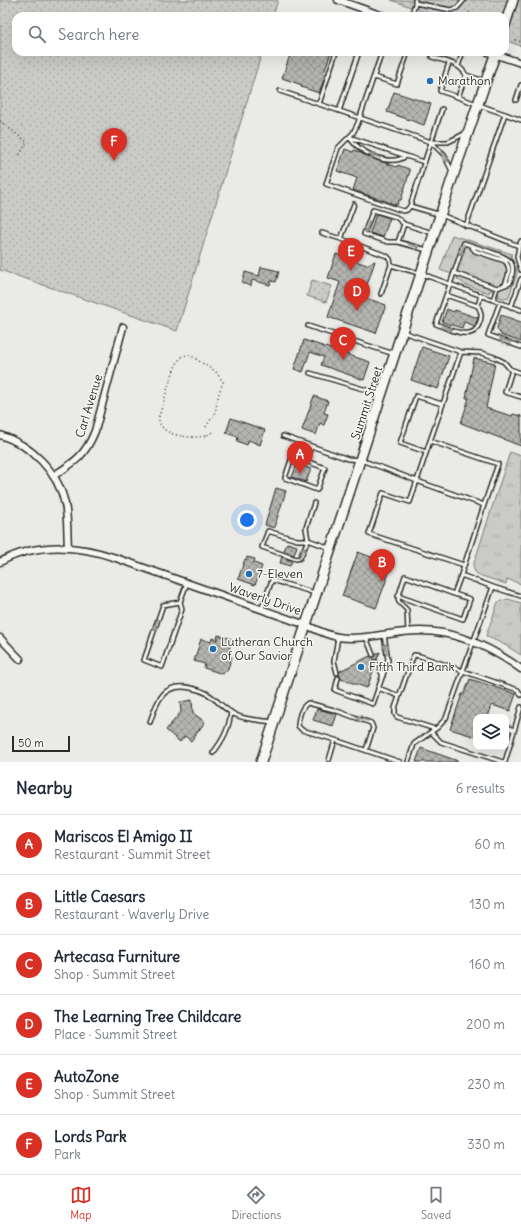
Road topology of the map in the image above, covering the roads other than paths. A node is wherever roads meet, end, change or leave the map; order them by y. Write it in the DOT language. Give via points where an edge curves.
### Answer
graph roads {
  1 [pos="338,0"];
  2 [pos="464,0"];
  3 [pos="513,0"];
  4 [pos="415,1"];
  5 [pos="372,12"];
  6 [pos="412,12"];
  7 [pos="509,12"];
  8 [pos="335,56"];
  9 [pos="358,56"];
  10 [pos="381,56"];
  11 [pos="407,56"];
  12 [pos="432,56"];
  13 [pos="462,56"];
  14 [pos="492,56"];
  15 [pos="501,56"];
  16 [pos="449,63"];
  17 [pos="521,63"];
  18 [pos="458,66"];
  19 [pos="466,75"];
  20 [pos="374,76"];
  21 [pos="486,81"];
  22 [pos="521,85"];
  23 [pos="280,91"];
  24 [pos="458,97"];
  25 [pos="516,100"];
  26 [pos="319,104"];
  27 [pos="478,105"];
  28 [pos="442,109"];
  29 [pos="339,111"];
  30 [pos="505,114"];
  31 [pos="360,118"];
  32 [pos="521,120"];
  33 [pos="468,132"];
  34 [pos="349,137"];
  35 [pos="431,142"];
  36 [pos="406,156"];
  37 [pos="424,162"];
  38 [pos="453,176"];
  39 [pos="354,204"];
  40 [pos="410,206"];
  41 [pos="441,214"];
  42 [pos="404,224"];
  43 [pos="466,226"];
  44 [pos="322,232"];
  45 [pos="434,234"];
  46 [pos="341,239"];
  47 [pos="398,242"];
  48 [pos="521,242"];
  49 [pos="519,246"];
  50 [pos="429,251"];
  51 [pos="520,253"];
  52 [pos="391,265"];
  53 [pos="521,270"];
  54 [pos="454,273"];
  55 [pos="422,274"];
  56 [pos="521,278"];
  57 [pos="450,284"];
  58 [pos="497,288"];
  59 [pos="381,294"];
  60 [pos="446,295"];
  61 [pos="481,296"];
  62 [pos="493,300"];
  63 [pos="500,302"];
  64 [pos="478,306"];
  65 [pos="511,306"];
  66 [pos="521,310"];
  67 [pos="308,326"];
  68 [pos="123,327"];
  69 [pos="403,332"];
  70 [pos="521,347"];
  71 [pos="461,352"];
  72 [pos="396,354"];
  73 [pos="512,370"];
  74 [pos="310,373"];
  75 [pos="521,373"];
  76 [pos="382,395"];
  77 [pos="521,397"];
  78 [pos="442,404"];
  79 [pos="0,435"];
  80 [pos="283,436"];
  81 [pos="430,441"];
  82 [pos="311,447"];
  83 [pos="426,452"];
  84 [pos="361,460"];
  85 [pos="306,461"];
  86 [pos="53,476"];
  87 [pos="417,481"];
  88 [pos="314,503"];
  89 [pos="484,504"];
  90 [pos="308,540"];
  91 [pos="68,547"];
  92 [pos="332,548"];
  93 [pos="0,562"];
  94 [pos="464,565"];
  95 [pos="461,575"];
  96 [pos="187,583"];
  97 [pos="493,586"];
  98 [pos="316,594"];
  99 [pos="454,594"];
  100 [pos="398,596"];
  101 [pos="521,596"];
  102 [pos="180,602"];
  103 [pos="261,610"];
  104 [pos="306,625"];
  105 [pos="408,632"];
  106 [pos="384,635"];
  107 [pos="338,637"];
  108 [pos="366,637"];
  109 [pos="0,638"];
  110 [pos="473,642"];
  111 [pos="373,655"];
  112 [pos="20,659"];
  113 [pos="376,662"];
  114 [pos="521,669"];
  115 [pos="462,670"];
  116 [pos="337,673"];
  117 [pos="382,676"];
  118 [pos="338,678"];
  119 [pos="378,688"];
  120 [pos="521,695"];
  121 [pos="399,696"];
  122 [pos="521,707"];
  123 [pos="231,712"];
  124 [pos="150,722"];
  125 [pos="274,723"];
  126 [pos="509,728"];
  127 [pos="435,729"];
  128 [pos="514,730"];
  129 [pos="431,732"];
  130 [pos="335,740"];
  131 [pos="366,750"];
  132 [pos="213,753"];
  133 [pos="329,760"];
  134 [pos="261,762"];
  135 [pos="400,762"];
  136 [pos="408,762"];
  137 [pos="504,762"];
  1 -- 5 [label="street"];
  2 -- 4 [label="lane" via="457,8 451,10"];
  3 -- 7 [label="main road"];
  4 -- 6 [label="lane"];
  8 -- 26 [label="lane"];
  9 -- 29 [label="lane"];
  10 -- 20 [label="lane"];
  11 -- 20 [label="lane" via="397,84"];
  12 -- 16 [label="lane"];
  13 -- 18 [label="lane"];
  14 -- 21 [label="main road, Summit Street"];
  15 -- 17 [label="street"];
  16 -- 18 [label="lane"];
  16 -- 24 [label="lane" via="440,91"];
  18 -- 19 [label="lane"];
  19 -- 21 [label="lane"];
  19 -- 24 [label="lane"];
  20 -- 31 [label="lane"];
  21 -- 27 [label="main road, Summit Street"];
  22 -- 25 [label="lane"];
  23 -- 26 [label="lane"];
  24 -- 27 [label="lane"];
  26 -- 29 [label="lane"];
  27 -- 30 [label="lane"];
  27 -- 33 [label="main road, Summit Street"];
  28 -- 35 [label="lane"];
  29 -- 31 [label="lane"];
  30 -- 32 [label="lane"];
  30 -- 43 [label="lane"];
  31 -- 34 [label="lane"];
  31 -- 35 [label="lane"];
  33 -- 35 [label="lane" via="451,142"];
  33 -- 38 [label="main road, Summit Street"];
  34 -- 36 [label="lane"];
  36 -- 34 [label="lane, one-way" via="396,161 377,157 363,151"];
  34 -- 40 [label="lane" via="338,148 326,184 403,211"];
  35 -- 37 [label="lane"];
  35 -- 38 [label="lane, one-way" via="444,155"];
  36 -- 37 [label="lane"];
  37 -- 40 [label="lane"];
  38 -- 41 [label="main road, Summit Street"];
  39 -- 46 [label="lane"];
  40 -- 41 [label="lane"];
  41 -- 43 [label="lane"];
  41 -- 45 [label="main road, Summit Street"];
  42 -- 45 [label="lane"];
  42 -- 47 [label="lane"];
  42 -- 47 [label="lane, one-way" via="396,217 373,210 364,234 388,242"];
  43 -- 49 [label="lane"];
  44 -- 46 [label="lane"];
  45 -- 50 [label="main road, Summit Street"];
  46 -- 52 [label="lane" via="387,256"];
  47 -- 50 [label="lane, one-way"];
  48 -- 49 [label="lane"];
  49 -- 51 [label="lane"];
  50 -- 55 [label="main road, Summit Street"];
  51 -- 53 [label="lane" via="518,260"];
  52 -- 55 [label="lane"];
  52 -- 59 [label="lane"];
  54 -- 57 [label="lane"];
  54 -- 58 [label="lane"];
  58 -- 54 [label="lane, one-way" via="510,283 514,272 508,258 469,244 464,243"];
  55 -- 57 [label="lane"];
  55 -- 69 [label="main road, Summit Street"];
  56 -- 65 [label="lane"];
  57 -- 60 [label="lane"];
  57 -- 61 [label="lane"];
  58 -- 62 [label="lane"];
  60 -- 64 [label="lane"];
  60 -- 64 [label="lane, one-way" via="436,324 456,331 467,334 474,332 482,315"];
  61 -- 62 [label="lane"];
  61 -- 64 [label="lane"];
  62 -- 63 [label="lane"];
  63 -- 65 [label="lane"];
  70 -- 63 [label="lane, one-way" via="488,335"];
  65 -- 66 [label="lane"];
  67 -- 72 [label="lane"];
  68 -- 86 [label="street, Carl Avenue" via="89,445 75,462"];
  69 -- 71 [label="lane"];
  69 -- 72 [label="main road, Summit Street"];
  71 -- 73 [label="lane" via="489,355 502,360"];
  71 -- 78 [label="lane"];
  72 -- 76 [label="main road, Summit Street"];
  73 -- 75 [label="lane"];
  73 -- 77 [label="lane" via="505,392"];
  74 -- 76 [label="lane"];
  76 -- 84 [label="main road, Summit Street"];
  78 -- 81 [label="lane"];
  78 -- 83 [label="lane" via="416,396 400,443"];
  79 -- 86 [label="street" via="16,441 34,453"];
  80 -- 82 [label="lane"];
  81 -- 83 [label="lane"];
  81 -- 89 [label="lane" via="498,464"];
  82 -- 84 [label="lane" via="348,459"];
  82 -- 85 [label="lane"];
  83 -- 87 [label="lane"];
  84 -- 87 [label="lane"];
  84 -- 92 [label="main road, Summit Street"];
  85 -- 85 [label="lane" via="292,457 284,478 317,490 325,468"];
  86 -- 91 [label="street" via="62,493 67,514"];
  87 -- 89 [label="lane"];
  87 -- 94 [label="lane" via="410,502 383,493 369,534"];
  88 -- 90 [label="lane" via="306,528"];
  89 -- 94 [label="lane"];
  90 -- 90 [label="lane, one-way" via="297,540 268,531 262,547 296,559 302,556"];
  90 -- 92 [label="lane"];
  91 -- 93 [label="street, Waverly Drive" via="41,549"];
  91 -- 96 [label="street, Waverly Drive" via="103,553"];
  92 -- 98 [label="main road, Summit Street"];
  94 -- 95 [label="lane"];
  95 -- 97 [label="lane"];
  95 -- 99 [label="lane"];
  96 -- 102 [label="lane"];
  96 -- 103 [label="street, Waverly Drive"];
  97 -- 101 [label="lane"];
  97 -- 110 [label="lane"];
  98 -- 103 [label="lane" via="272,580"];
  98 -- 104 [label="main road, Summit Street"];
  99 -- 100 [label="lane" via="405,576"];
  99 -- 100 [label="lane" via="470,599 463,618"];
  100 -- 105 [label="lane" via="398,601 407,610"];
  102 -- 102 [label="lane, one-way" via="162,605 144,660 162,667 182,609"];
  103 -- 104 [label="street, Waverly Drive"];
  104 -- 107 [label="street, Waverly Drive"];
  104 -- 125 [label="main road, Summit Street"];
  105 -- 106 [label="street, Waverly Drive"];
  105 -- 110 [label="street, Waverly Drive" via="429,632"];
  106 -- 108 [label="street, Waverly Drive"];
  117 -- 106 [label="lane, one-way" via="388,660"];
  107 -- 108 [label="street, Waverly Drive"];
  107 -- 116 [label="lane" via="334,661"];
  108 -- 111 [label="lane"];
  109 -- 112 [label="street"];
  110 -- 114 [label="street, Waverly Drive" via="502,656"];
  110 -- 115 [label="lane"];
  113 -- 117 [label="lane"];
  115 -- 120 [label="lane" via="514,688"];
  115 -- 121 [label="lane" via="414,655"];
  115 -- 127 [label="lane" via="446,718"];
  117 -- 119 [label="lane"];
  118 -- 119 [label="lane" via="335,690 373,704"];
  119 -- 121 [label="lane"];
  121 -- 127 [label="lane" via="394,711 396,716"];
  122 -- 128 [label="lane"];
  123 -- 124 [label="lane" via="207,693 183,686 171,688 163,694 156,703"];
  123 -- 125 [label="lane" via="236,716"];
  123 -- 132 [label="lane" via="226,733"];
  125 -- 134 [label="main road, Summit Street"];
  126 -- 128 [label="lane"];
  127 -- 129 [label="lane"];
  128 -- 137 [label="lane"];
  129 -- 136 [label="lane" via="414,744"];
  129 -- 137 [label="lane" via="441,742"];
  130 -- 131 [label="lane"];
  131 -- 130 [label="lane, one-way" via="373,728 370,722 310,702 306,704 298,726 302,730"];
  130 -- 133 [label="lane"];
  131 -- 135 [label="lane"];
}
